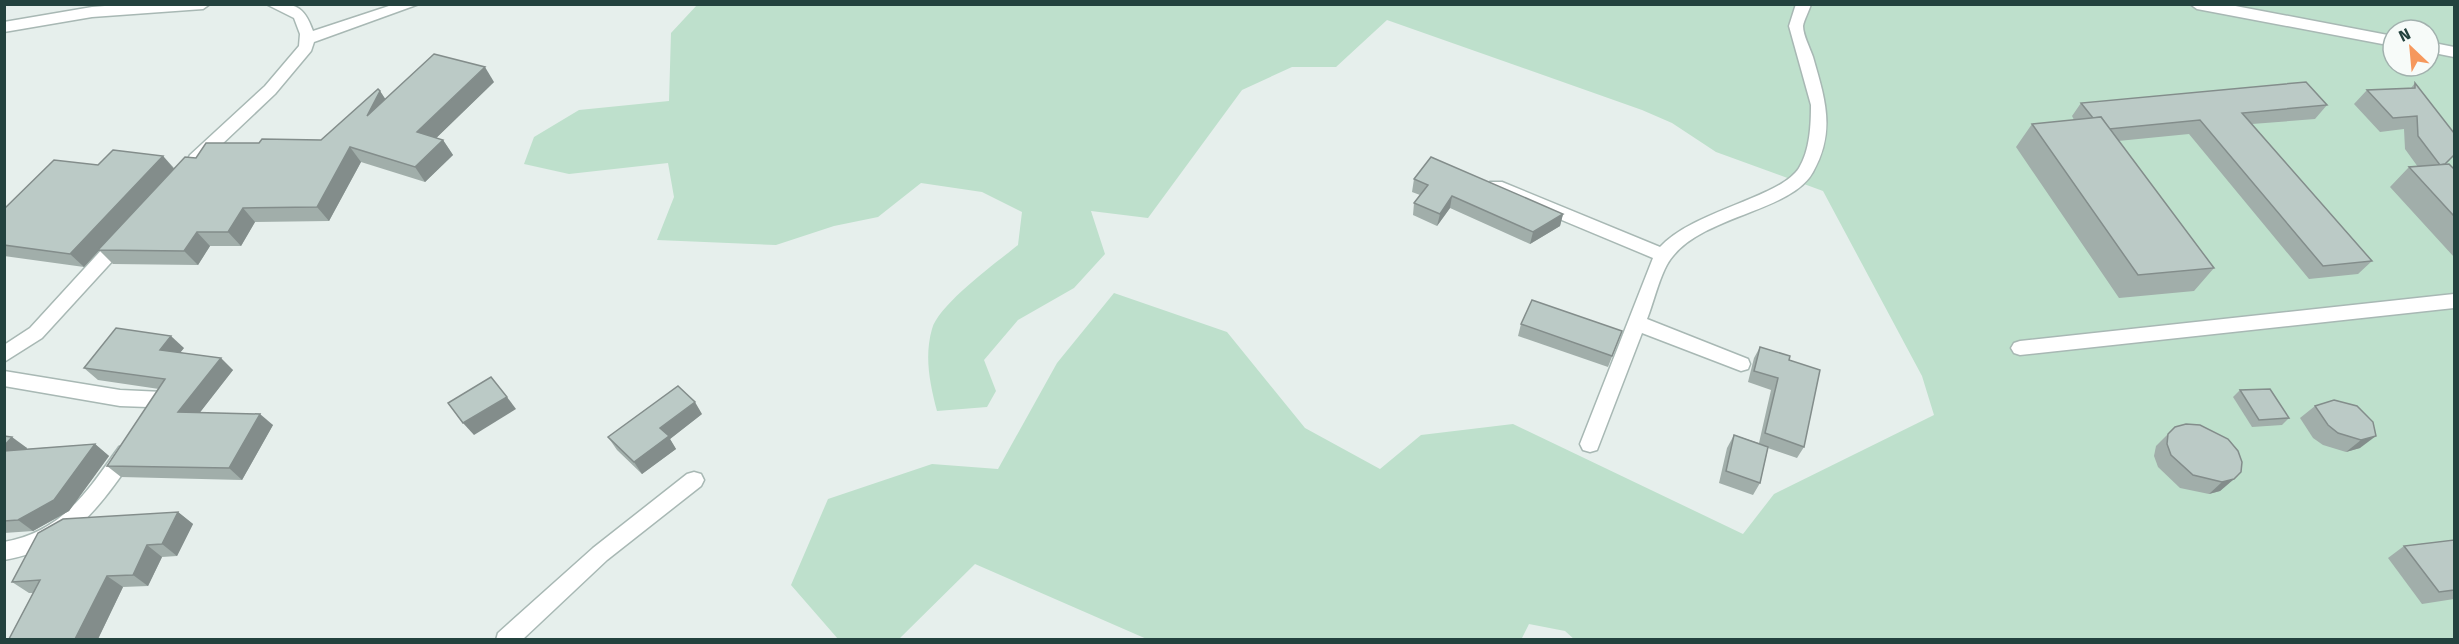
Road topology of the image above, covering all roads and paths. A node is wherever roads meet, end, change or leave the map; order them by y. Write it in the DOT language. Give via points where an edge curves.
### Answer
graph roads {
  1 [pos="203,4"];
  2 [pos="273,4"];
  3 [pos="412,4"];
  4 [pos="1804,4"];
  5 [pos="2197,4"];
  6 [pos="4,27"];
  7 [pos="306,39"];
  8 [pos="2381,39"];
  9 [pos="184,172"];
  10 [pos="1483,181"];
  11 [pos="137,223"];
  12 [pos="1663,255"];
  13 [pos="2454,302"];
  14 [pos="1637,323"];
  15 [pos="2020,348"];
  16 [pos="4,355"];
  17 [pos="1741,364"];
  18 [pos="4,378"];
  19 [pos="1590,444"];
  20 [pos="694,480"];
  21 [pos="4,551"];
  22 [pos="506,639"];
  1 -- 6 [label="street" via="92,12"];
  2 -- 7 [label="street" via="300,15"];
  3 -- 7 [label="street"];
  4 -- 12 [label="street" via="1796,26 1819,105 1809,166 1798,180 1692,230"];
  5 -- 8 [label="street"];
  7 -- 9 [label="street" via="306,46 270,90"];
  10 -- 12 [label="street"];
  11 -- 16 [label="street" via="36,333"];
  12 -- 14 [label="street"];
  13 -- 15 [label="street"];
  14 -- 17 [label="street"];
  14 -- 19 [label="street"];
  18 -- 21 [label="street" via="120,398 164,399 78,519 20,550"];
  20 -- 22 [label="street" via="600,554"];
}
